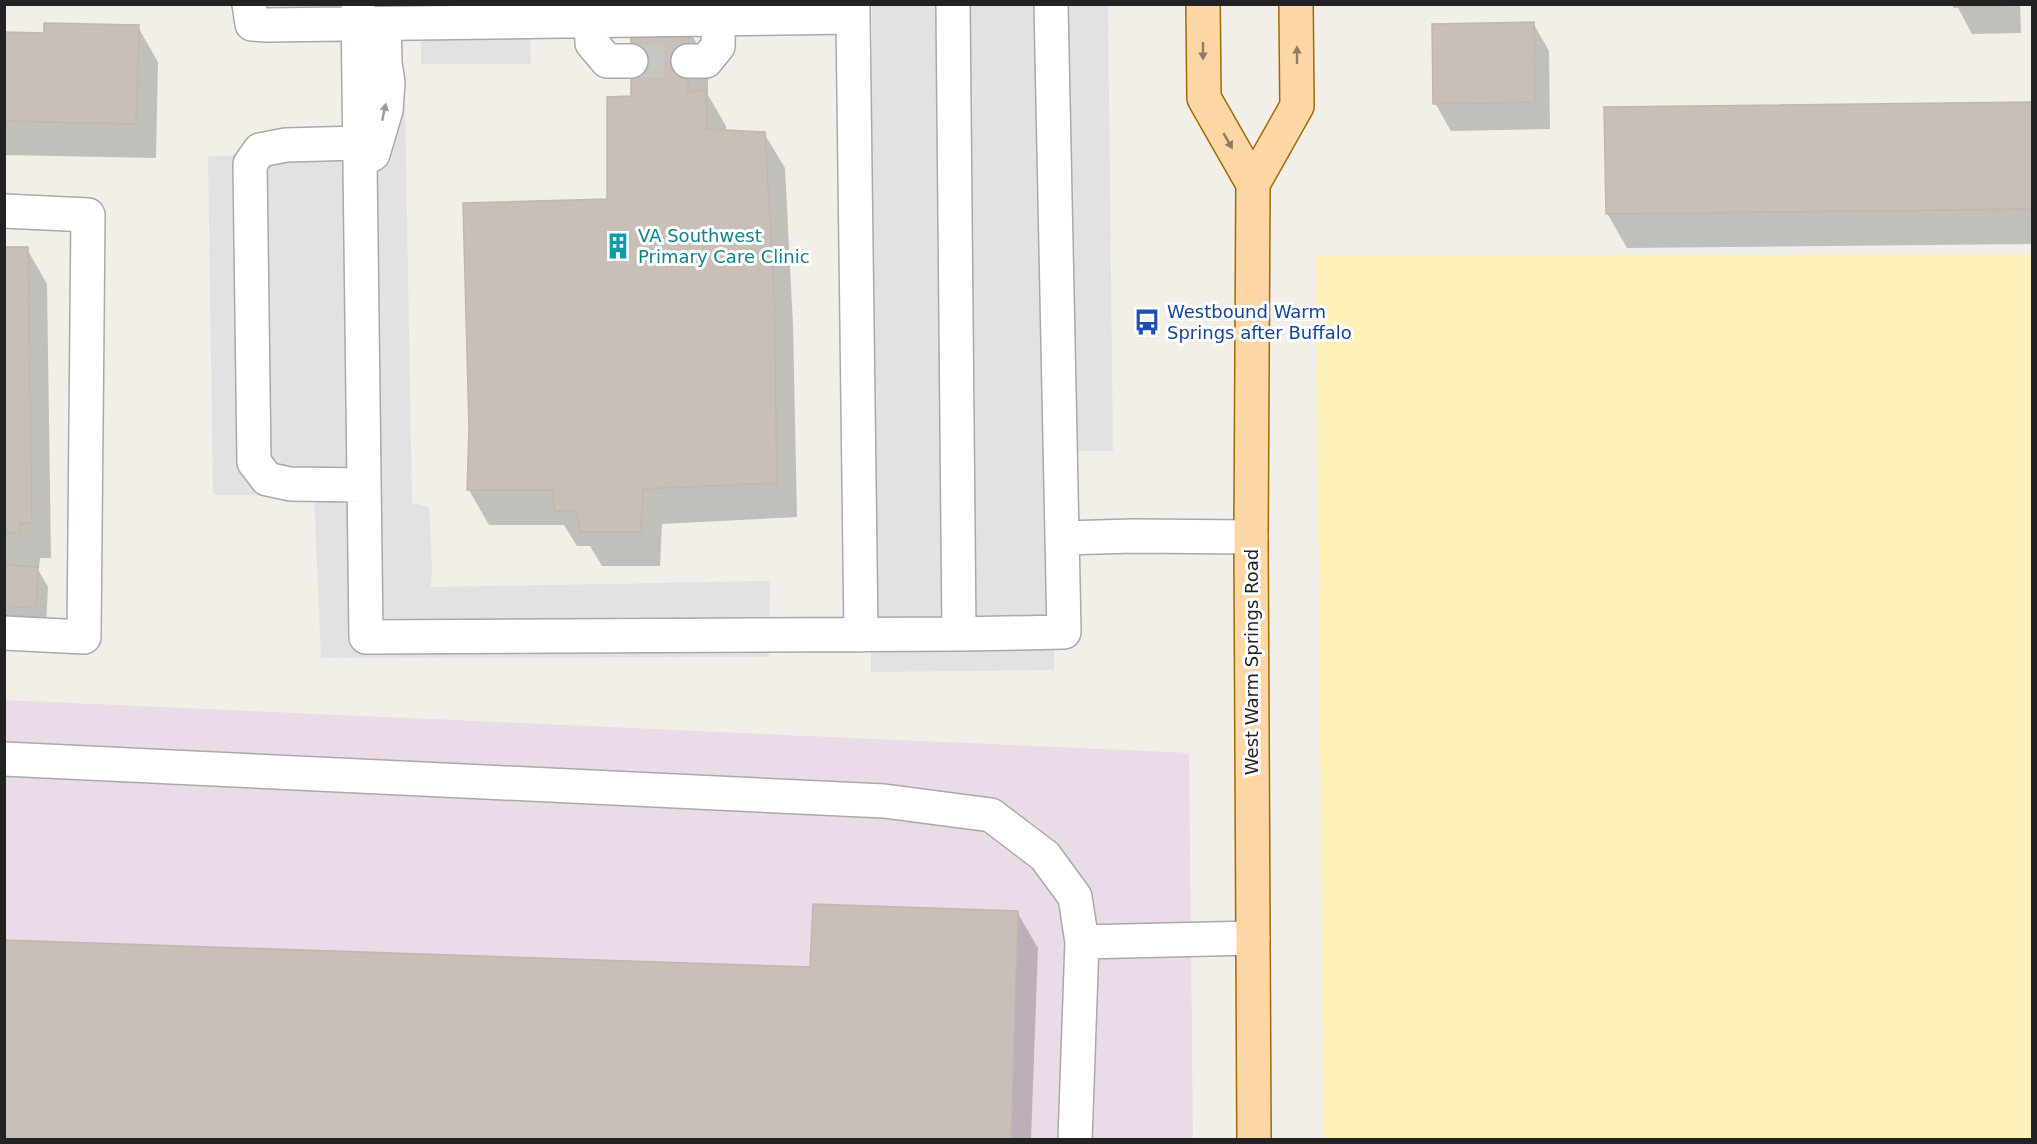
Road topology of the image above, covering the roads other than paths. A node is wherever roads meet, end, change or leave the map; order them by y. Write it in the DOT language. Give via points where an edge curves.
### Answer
graph roads {
  1 [pos="249,4"];
  2 [pos="953,4"];
  3 [pos="1051,4"];
  4 [pos="1203,4"];
  5 [pos="1296,4"];
  6 [pos="853,11"];
  7 [pos="719,12"];
  8 [pos="591,13"];
  9 [pos="466,14"];
  10 [pos="367,17"];
  11 [pos="631,61"];
  12 [pos="688,61"];
  13 [pos="359,153"];
  14 [pos="1253,184"];
  15 [pos="4,211"];
  16 [pos="364,485"];
  17 [pos="1251,537"];
  18 [pos="1063,538"];
  19 [pos="4,633"];
  20 [pos="959,634"];
  21 [pos="861,635"];
  22 [pos="4,759"];
  23 [pos="1253,938"];
  24 [pos="1082,942"];
  25 [pos="1075,1140"];
  26 [pos="1254,1140"];
  1 -- 10 [label="lane" via="252,24"];
  2 -- 20 [label="lane"];
  3 -- 18 [label="lane"];
  4 -- 14 [label="main road, West Warm Springs Road, one-way" via="1204,98"];
  14 -- 5 [label="main road, West Warm Springs Road, one-way" via="1297,106"];
  6 -- 7 [label="lane"];
  6 -- 21 [label="lane"];
  7 -- 8 [label="lane"];
  7 -- 12 [label="lane" via="718,46 706,61"];
  8 -- 9 [label="lane"];
  8 -- 11 [label="lane" via="592,43 608,61"];
  9 -- 10 [label="lane"];
  10 -- 13 [label="lane" via="385,63 388,83 386,110 373,154"];
  13 -- 16 [label="lane"];
  13 -- 16 [label="lane" via="286,145 260,150 250,164 254,462 267,479 290,484"];
  14 -- 17 [label="main road, West Warm Springs Road"];
  15 -- 19 [label="lane" via="88,214 84,637"];
  16 -- 21 [label="lane" via="366,637"];
  17 -- 18 [label="lane"];
  17 -- 23 [label="main road, West Warm Springs Road"];
  18 -- 20 [label="lane" via="1064,632"];
  20 -- 21 [label="lane"];
  22 -- 24 [label="lane" via="884,801 991,815 1045,856 1075,897"];
  23 -- 24 [label="lane"];
  23 -- 26 [label="main road, West Warm Springs Road"];
  24 -- 25 [label="lane"];
}
